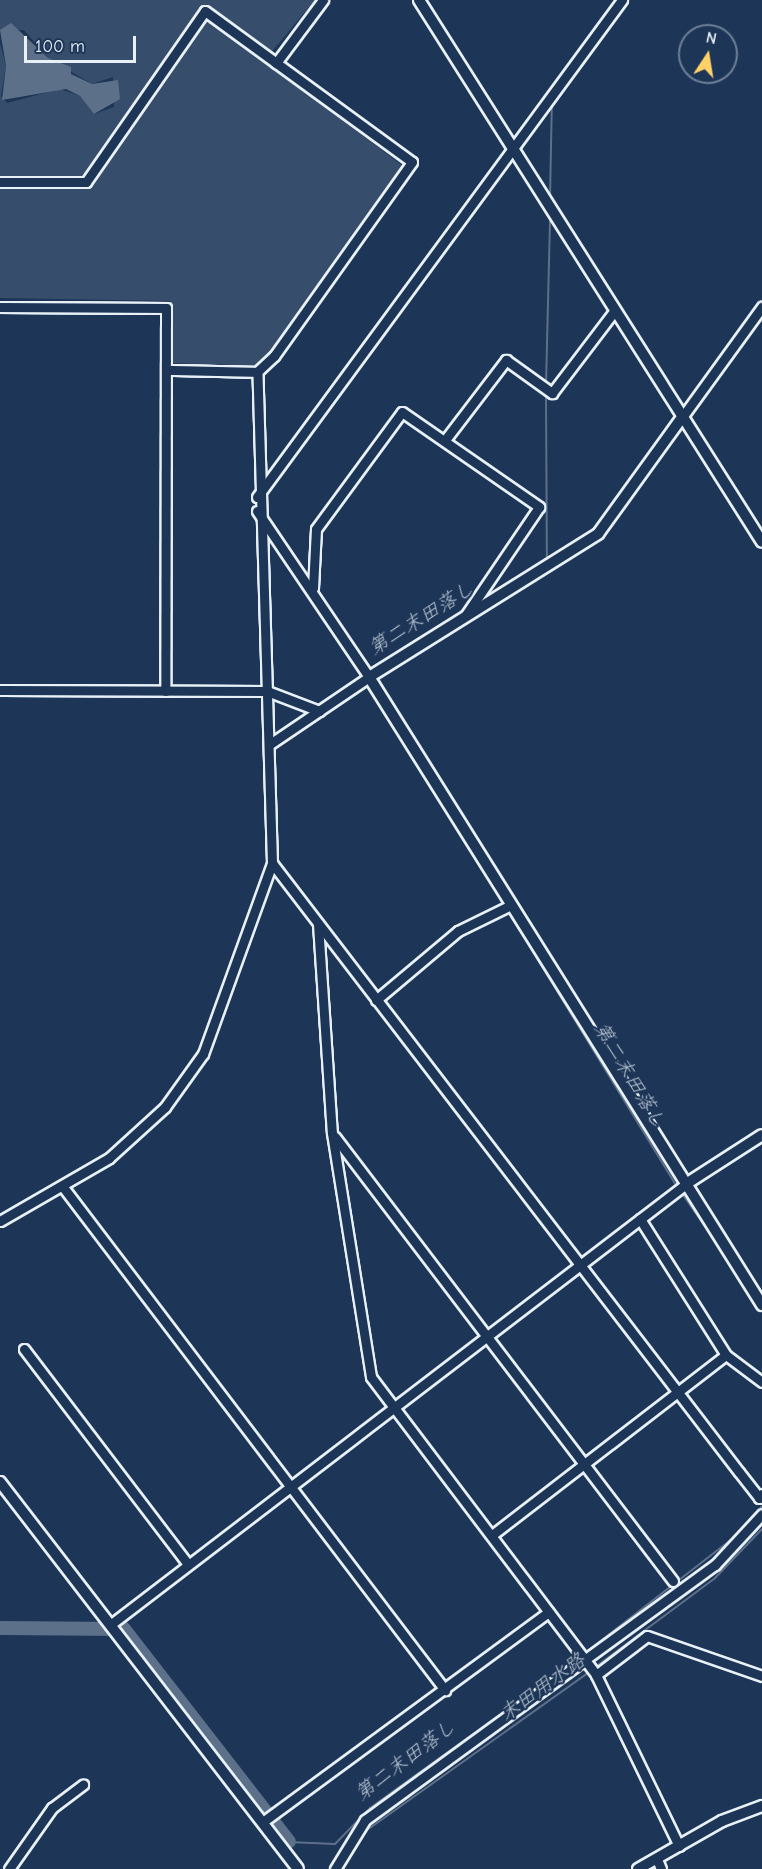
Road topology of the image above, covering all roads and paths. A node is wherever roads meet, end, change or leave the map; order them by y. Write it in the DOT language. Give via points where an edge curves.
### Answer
graph roads {
  1 [pos="323,0"];
  2 [pos="418,0"];
  3 [pos="622,0"];
  4 [pos="276,63"];
  5 [pos="511,145"];
  6 [pos="0,182"];
  7 [pos="0,307"];
  8 [pos="762,307"];
  9 [pos="615,310"];
  10 [pos="167,370"];
  11 [pos="257,372"];
  12 [pos="683,416"];
  13 [pos="445,440"];
  14 [pos="257,497"];
  15 [pos="257,511"];
  16 [pos="762,542"];
  17 [pos="313,588"];
  18 [pos="466,615"];
  19 [pos="369,677"];
  20 [pos="0,690"];
  21 [pos="165,691"];
  22 [pos="267,691"];
  23 [pos="319,711"];
  24 [pos="270,744"];
  25 [pos="272,863"];
  26 [pos="511,905"];
  27 [pos="318,924"];
  28 [pos="376,1000"];
  29 [pos="332,1133"];
  30 [pos="762,1135"];
  31 [pos="686,1184"];
  32 [pos="63,1187"];
  33 [pos="640,1219"];
  34 [pos="0,1221"];
  35 [pos="583,1264"];
  36 [pos="762,1305"];
  37 [pos="486,1338"];
  38 [pos="24,1349"];
  39 [pos="726,1355"];
  40 [pos="762,1382"];
  41 [pos="678,1393"];
  42 [pos="394,1408"];
  43 [pos="584,1464"];
  44 [pos="0,1482"];
  45 [pos="292,1487"];
  46 [pos="762,1494"];
  47 [pos="762,1514"];
  48 [pos="492,1535"];
  49 [pos="188,1564"];
  50 [pos="673,1581"];
  51 [pos="549,1612"];
  52 [pos="110,1624"];
  53 [pos="585,1659"];
  54 [pos="596,1675"];
  55 [pos="762,1676"];
  56 [pos="445,1690"];
  57 [pos="83,1785"];
  58 [pos="762,1806"];
  59 [pos="264,1821"];
  60 [pos="679,1846"];
  61 [pos="659,1864"];
  62 [pos="9,1869"];
  63 [pos="298,1869"];
  64 [pos="335,1869"];
  65 [pos="638,1869"];
  1 -- 4 [label="street"];
  2 -- 5 [label="street"];
  3 -- 5 [label="street"];
  4 -- 6 [label="street" via="205,11 86,182"];
  4 -- 11 [label="street" via="412,162 274,356"];
  5 -- 9 [label="street"];
  5 -- 14 [label="street"];
  7 -- 10 [label="street" via="166,309"];
  8 -- 12 [label="street"];
  9 -- 12 [label="street"];
  9 -- 13 [label="street" via="552,393 506,360"];
  10 -- 11 [label="street"];
  10 -- 21 [label="street"];
  11 -- 14 [label="street"];
  12 -- 16 [label="street"];
  12 -- 18 [label="street" via="598,534"];
  13 -- 17 [label="street" via="402,412 316,529"];
  13 -- 18 [label="street" via="539,507"];
  14 -- 15 [label="street"];
  15 -- 17 [label="street"];
  15 -- 22 [label="street"];
  17 -- 19 [label="street"];
  18 -- 19 [label="street"];
  19 -- 23 [label="street"];
  19 -- 26 [label="street"];
  20 -- 21 [label="street"];
  21 -- 22 [label="street"];
  22 -- 23 [label="street"];
  22 -- 24 [label="street"];
  23 -- 24 [label="street"];
  24 -- 25 [label="street"];
  25 -- 27 [label="street"];
  25 -- 32 [label="street" via="203,1054 144,1130"];
  26 -- 28 [label="street" via="458,931"];
  26 -- 31 [label="street"];
  27 -- 28 [label="street"];
  27 -- 29 [label="street"];
  28 -- 35 [label="street"];
  29 -- 37 [label="street"];
  29 -- 42 [label="street" via="371,1377"];
  30 -- 31 [label="street"];
  31 -- 33 [label="street"];
  31 -- 36 [label="street"];
  32 -- 34 [label="street"];
  32 -- 45 [label="street"];
  33 -- 35 [label="street"];
  33 -- 39 [label="street"];
  35 -- 37 [label="street"];
  35 -- 41 [label="street"];
  37 -- 42 [label="street"];
  37 -- 43 [label="street"];
  38 -- 49 [label="street"];
  39 -- 40 [label="street"];
  39 -- 41 [label="street"];
  41 -- 43 [label="street"];
  41 -- 46 [label="street" via="759,1498"];
  42 -- 45 [label="street"];
  42 -- 48 [label="street"];
  43 -- 48 [label="street"];
  43 -- 50 [label="street"];
  44 -- 52 [label="street"];
  45 -- 49 [label="street"];
  45 -- 56 [label="street"];
  47 -- 53 [label="street" via="715,1566"];
  48 -- 51 [label="street"];
  49 -- 52 [label="street"];
  51 -- 53 [label="street"];
  51 -- 56 [label="street"];
  52 -- 59 [label="street"];
  53 -- 54 [label="street"];
  53 -- 64 [label="street" via="366,1820"];
  54 -- 55 [label="street" via="647,1636"];
  54 -- 60 [label="street"];
  56 -- 59 [label="street"];
  57 -- 62 [label="street" via="52,1808"];
  58 -- 60 [label="street"];
  59 -- 63 [label="street"];
  60 -- 61 [label="street"];
  61 -- 65 [label="street"];
}
